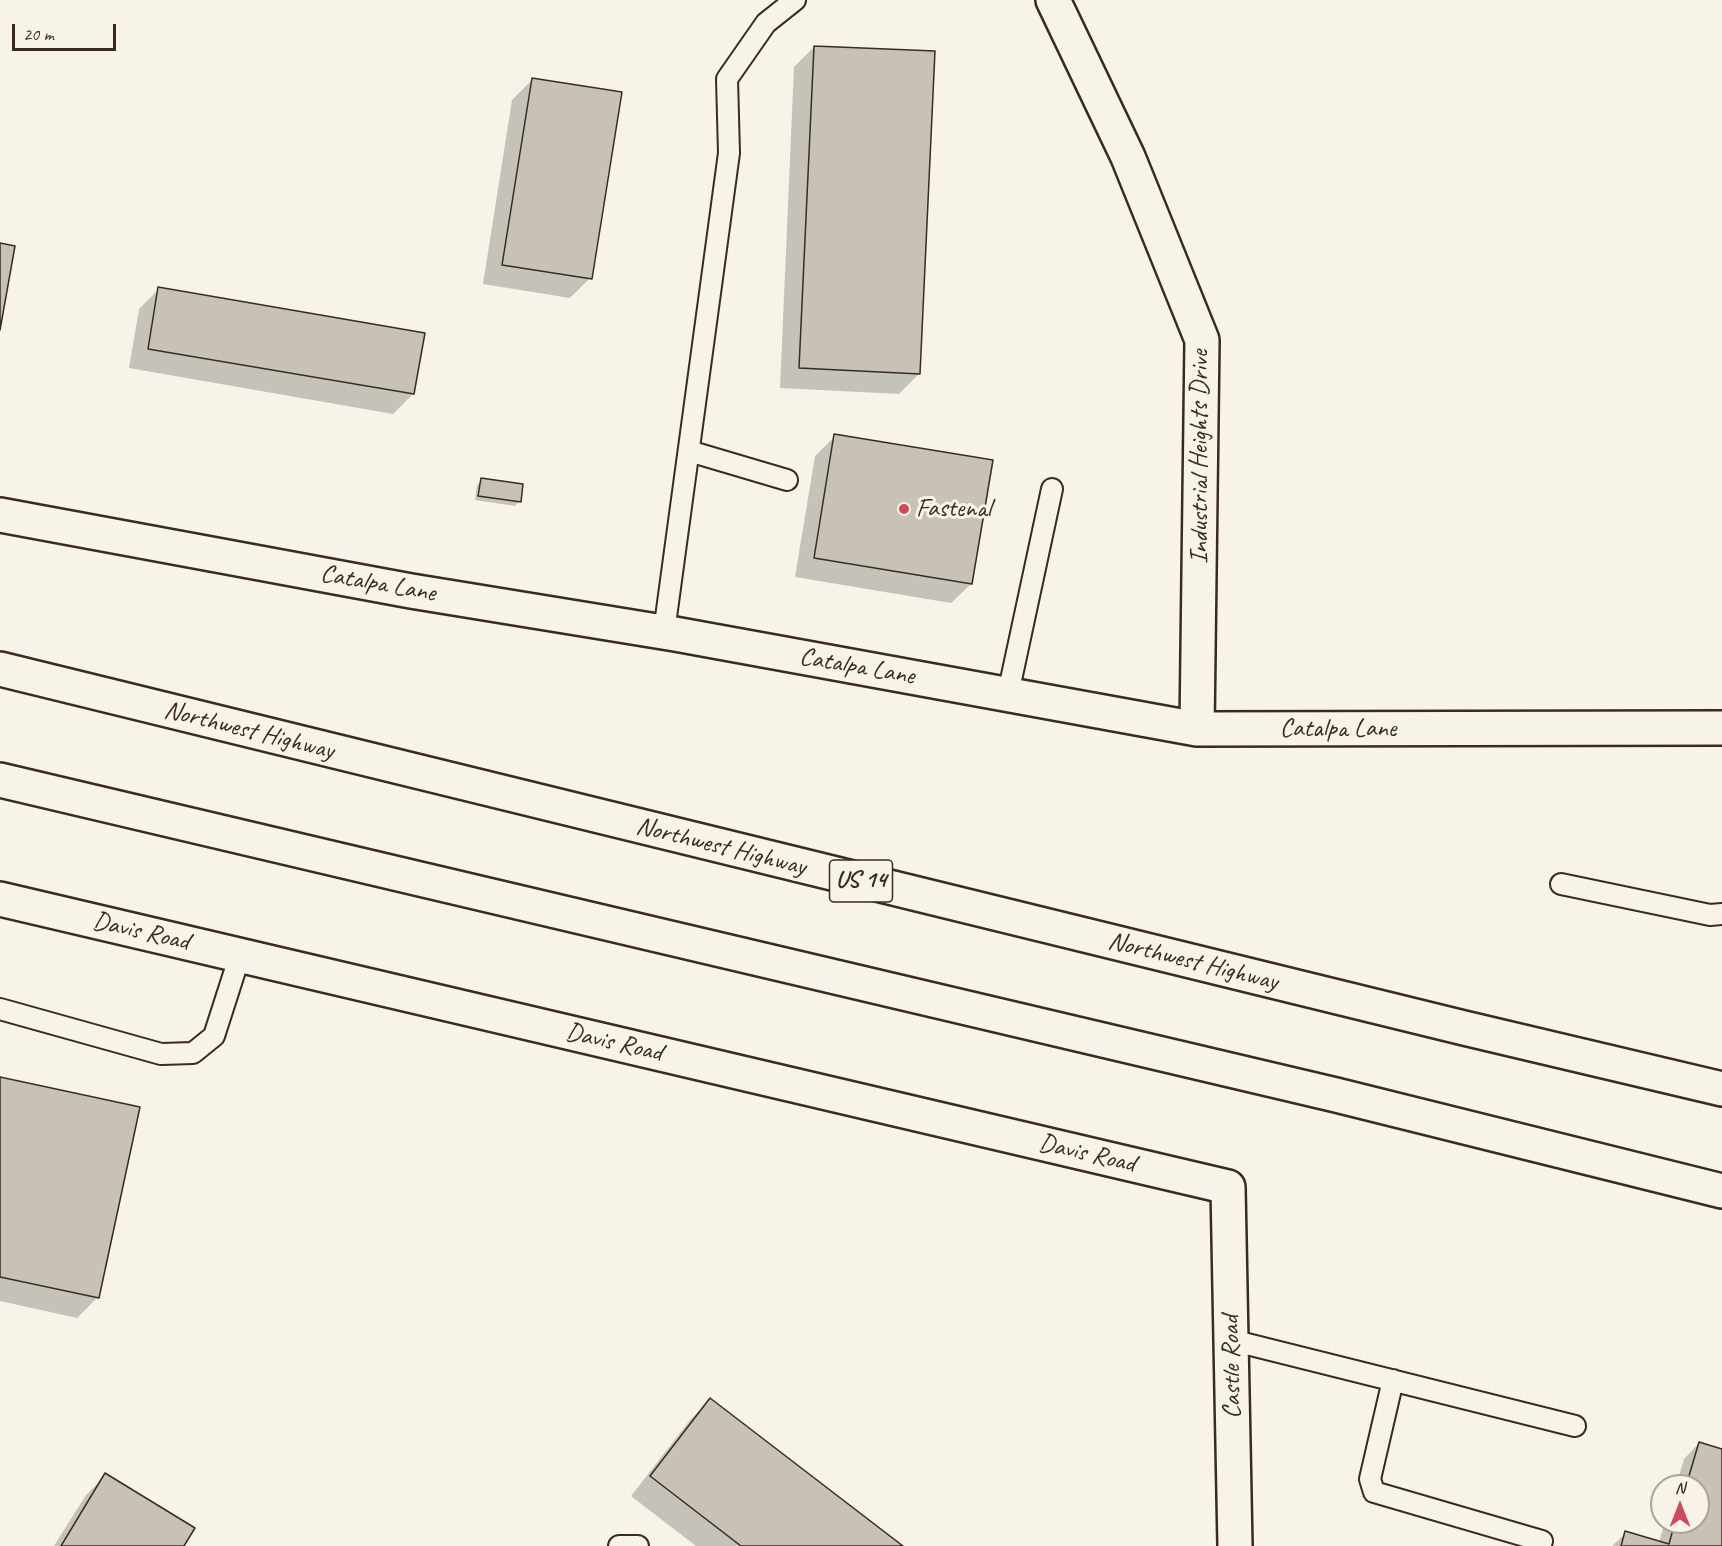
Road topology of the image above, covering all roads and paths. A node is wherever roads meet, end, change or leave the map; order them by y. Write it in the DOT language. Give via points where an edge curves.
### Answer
graph roads {
  1 [pos="795,0"];
  2 [pos="1055,1"];
  3 [pos="689,451"];
  4 [pos="787,480"];
  5 [pos="1052,489"];
  6 [pos="0,515"];
  7 [pos="664,632"];
  8 [pos="0,669"];
  9 [pos="1008,694"];
  10 [pos="1722,728"];
  11 [pos="1197,729"];
  12 [pos="0,780"];
  13 [pos="1561,884"];
  14 [pos="0,899"];
  15 [pos="1722,914"];
  16 [pos="240,956"];
  17 [pos="0,1009"];
  18 [pos="1722,1089"];
  19 [pos="1228,1187"];
  20 [pos="1722,1191"];
  21 [pos="1231,1340"];
  22 [pos="1393,1380"];
  23 [pos="1575,1426"];
  24 [pos="1542,1541"];
  25 [pos="619,1546"];
  26 [pos="638,1546"];
  27 [pos="1235,1546"];
  1 -- 3 [label="lane" via="766,23 727,79 729,153"];
  2 -- 11 [label="street, Industrial Heights Drive" via="1128,157 1202,340"];
  3 -- 4 [label="lane"];
  3 -- 7 [label="lane"];
  5 -- 9 [label="lane"];
  6 -- 7 [label="street, Catalpa Lane" via="411,591"];
  7 -- 9 [label="street, Catalpa Lane"];
  8 -- 18 [label="street, Northwest Highway / US 14"];
  9 -- 11 [label="street, Catalpa Lane"];
  10 -- 11 [label="street, Catalpa Lane"];
  12 -- 20 [label="street" via="1336,1095"];
  13 -- 15 [label="lane" via="1710,915"];
  14 -- 16 [label="street, Davis Road"];
  16 -- 17 [label="lane" via="214,1036 193,1053 161,1054"];
  16 -- 19 [label="street, Davis Road"];
  19 -- 21 [label="street, Castle Road"];
  21 -- 22 [label="lane"];
  21 -- 27 [label="street, Castle Road"];
  22 -- 23 [label="lane"];
  22 -- 24 [label="lane" via="1370,1479 1374,1492"];
  25 -- 26 [label="lane"];
}
